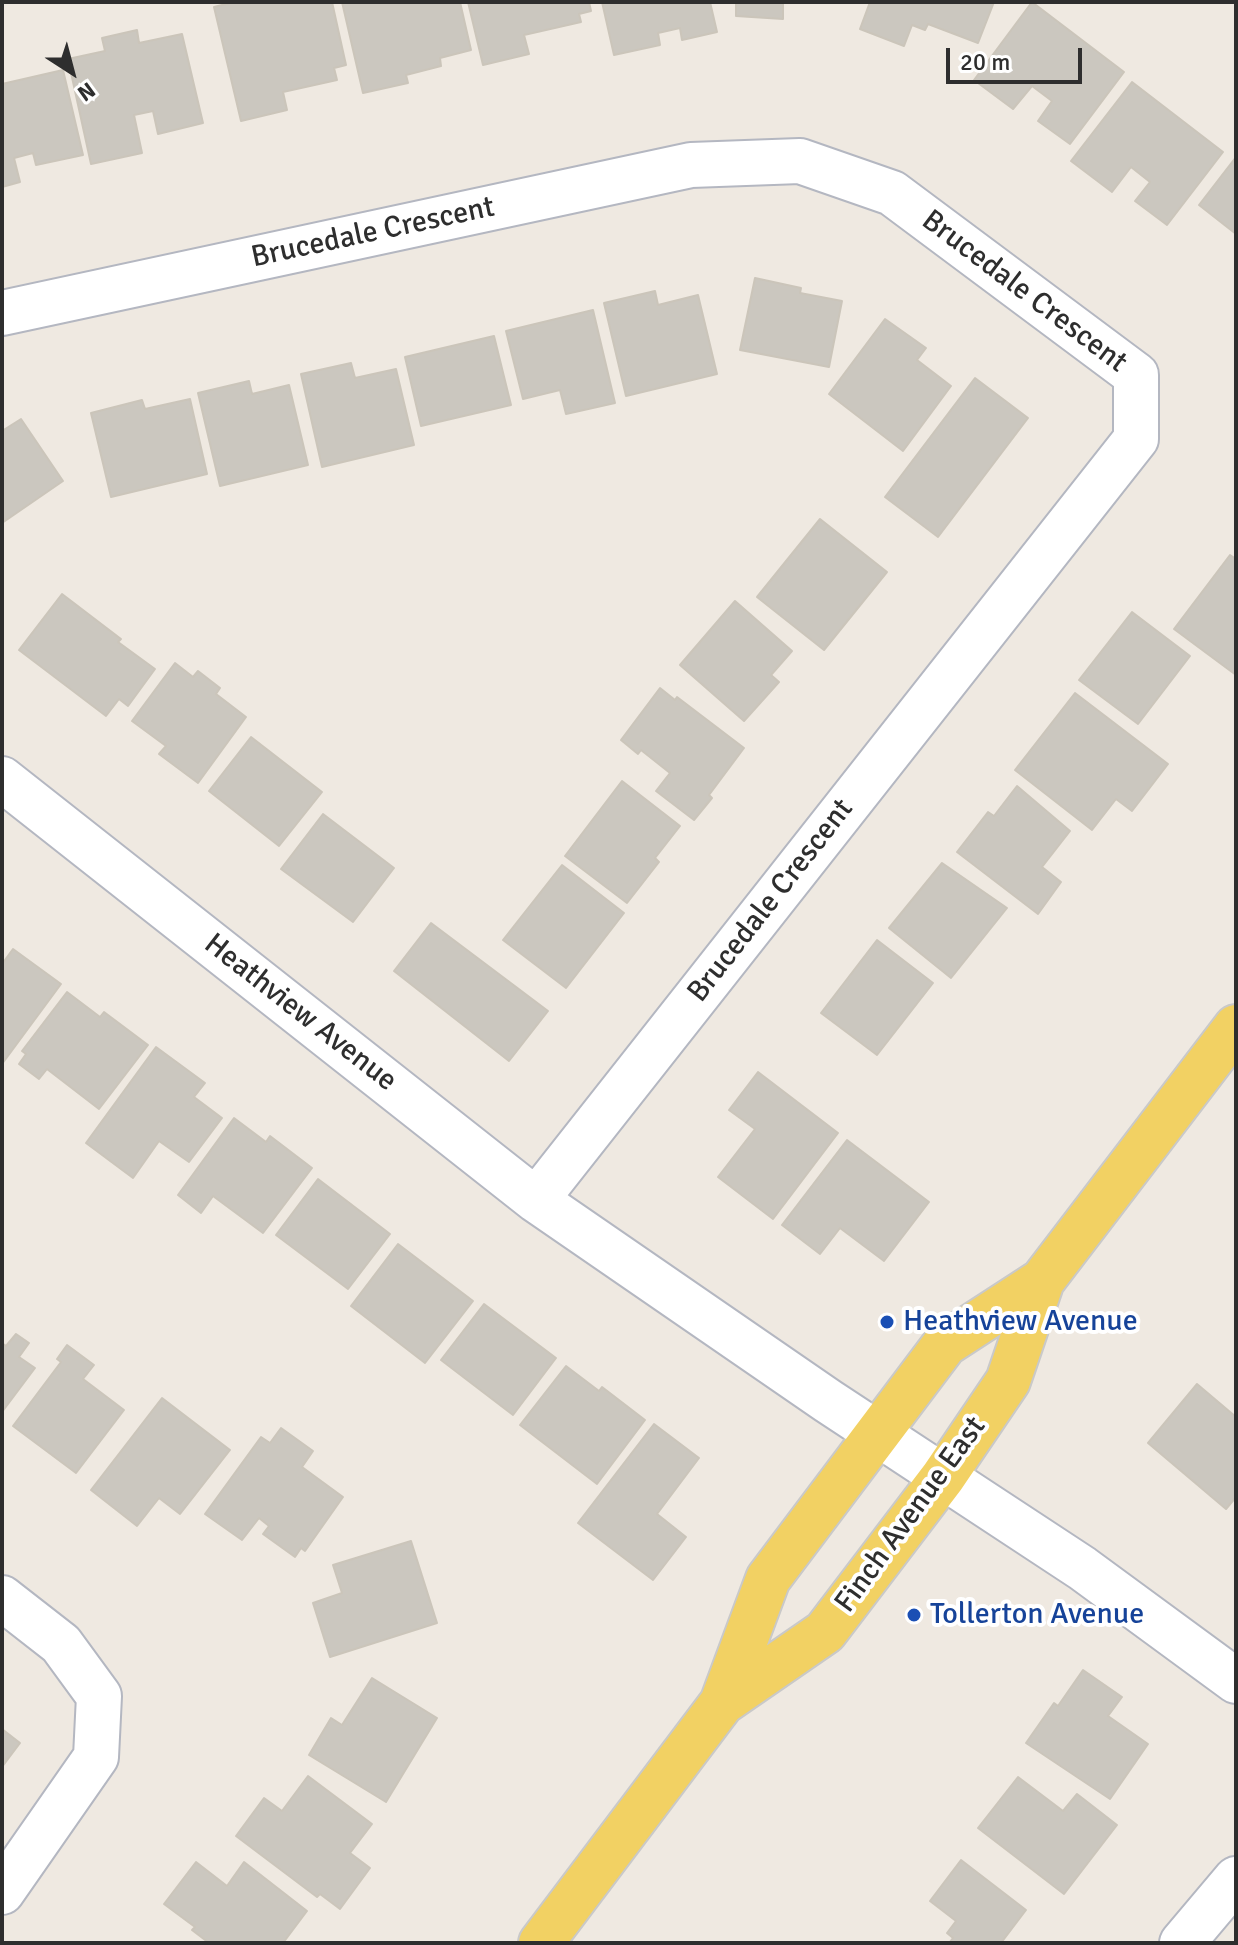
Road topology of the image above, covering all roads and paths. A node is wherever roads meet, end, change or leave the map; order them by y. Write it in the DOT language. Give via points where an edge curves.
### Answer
graph roads {
  1 [pos="2,313"];
  2 [pos="2,779"];
  3 [pos="1236,1027"];
  4 [pos="536,1200"];
  5 [pos="1042,1281"];
  6 [pos="878,1433"];
  7 [pos="943,1477"];
  8 [pos="2,1598"];
  9 [pos="1236,1681"];
  10 [pos="722,1703"];
  11 [pos="1236,1879"];
  12 [pos="2,1892"];
  13 [pos="541,1943"];
  14 [pos="1182,1943"];
  1 -- 4 [label="street, Brucedale Crescent" via="691,165 800,161 892,193 1136,375 1136,439"];
  2 -- 4 [label="street, Heathview Avenue"];
  3 -- 5 [label="main road, Finch Avenue East"];
  4 -- 6 [label="street, Heathview Avenue"];
  5 -- 6 [label="main road, Finch Avenue East" via="945,1344"];
  5 -- 7 [label="main road, Finch Avenue East" via="1008,1381"];
  6 -- 7 [label="street"];
  6 -- 10 [label="main road, Finch Avenue East" via="768,1579"];
  7 -- 9 [label="street" via="1082,1568"];
  7 -- 10 [label="main road, Finch Avenue East" via="825,1632"];
  8 -- 12 [label="street" via="61,1644 99,1696 96,1757"];
  10 -- 13 [label="main road, Finch Avenue East"];
  11 -- 14 [label="street"];
}
